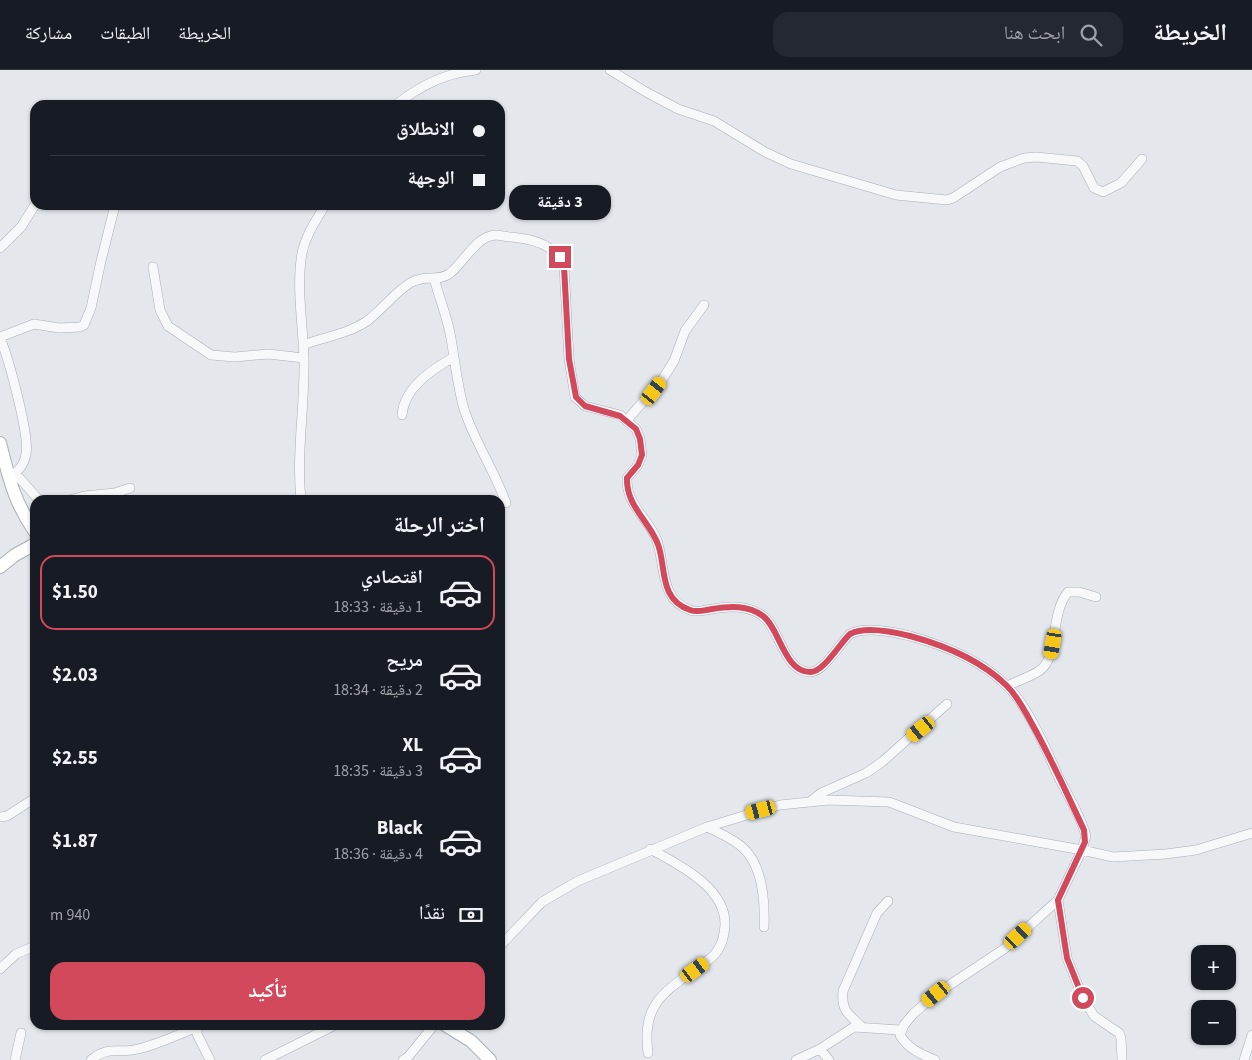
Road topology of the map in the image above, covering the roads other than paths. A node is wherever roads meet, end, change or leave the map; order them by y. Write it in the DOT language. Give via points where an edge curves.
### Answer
graph roads {
  1 [pos="476,70"];
  2 [pos="610,70"];
  3 [pos="402,100"];
  4 [pos="1142,159"];
  5 [pos="32,210"];
  6 [pos="115,210"];
  7 [pos="320,210"];
  8 [pos="0,248"];
  9 [pos="152,267"];
  10 [pos="434,278"];
  11 [pos="704,305"];
  12 [pos="0,338"];
  13 [pos="303,345"];
  14 [pos="454,357"];
  15 [pos="304,358"];
  16 [pos="402,415"];
  17 [pos="627,420"];
  18 [pos="0,444"];
  19 [pos="12,475"];
  20 [pos="130,488"];
  21 [pos="34,495"];
  22 [pos="97,495"];
  23 [pos="302,495"];
  24 [pos="503,495"];
  25 [pos="505,500"];
  26 [pos="506,503"];
  27 [pos="30,525"];
  28 [pos="30,547"];
  29 [pos="0,567"];
  30 [pos="1096,597"];
  31 [pos="1007,686"];
  32 [pos="947,704"];
  33 [pos="30,801"];
  34 [pos="811,801"];
  35 [pos="0,817"];
  36 [pos="706,827"];
  37 [pos="1252,833"];
  38 [pos="650,849"];
  39 [pos="1082,850"];
  40 [pos="1058,900"];
  41 [pos="888,901"];
  42 [pos="764,927"];
  43 [pos="505,941"];
  44 [pos="30,948"];
  45 [pos="0,969"];
  46 [pos="861,1026"];
  47 [pos="188,1030"];
  48 [pos="198,1030"];
  49 [pos="325,1030"];
  50 [pos="430,1030"];
  51 [pos="453,1030"];
  52 [pos="900,1030"];
  53 [pos="21,1033"];
  54 [pos="1252,1034"];
  55 [pos="820,1049"];
  56 [pos="648,1053"];
  57 [pos="921,1057"];
  58 [pos="15,1060"];
  59 [pos="91,1060"];
  60 [pos="210,1060"];
  61 [pos="265,1060"];
  62 [pos="403,1060"];
  63 [pos="490,1060"];
  64 [pos="796,1060"];
  65 [pos="829,1060"];
  66 [pos="935,1060"];
  67 [pos="1122,1060"];
  68 [pos="1244,1060"];
  1 -- 3 [label="street" via="450,74"];
  2 -- 4 [label="street" via="678,109 714,121 791,164 896,195 947,200 1000,167 1036,157 1077,161 1094,188 1103,192 1121,183"];
  5 -- 8 [label="street" via="21,227"];
  6 -- 12 [label="street" via="84,325 59,328 34,324"];
  7 -- 13 [label="street" via="302,254"];
  9 -- 15 [label="street" via="160,310 168,326 206,352 224,357 268,354"];
  10 -- 13 [label="street" via="424,277 408,284 356,328"];
  10 -- 14 [label="street" via="445,310"];
  10 -- 17 [label="street" via="450,273 486,238 496,236 535,242 554,250 564,266 569,359 576,397 585,406"];
  11 -- 17 [label="street" via="684,331 674,361 662,380"];
  12 -- 19 [label="street" via="8,360 27,452 22,466"];
  13 -- 15 [label="street"];
  14 -- 16 [label="street" via="413,388"];
  14 -- 24 [label="street" via="466,414"];
  15 -- 23 [label="street"];
  17 -- 31 [label="street" via="636,429 642,447 638,465 627,478 629,497 654,534 664,580 682,606 700,612 731,607 756,612 773,626 789,659 803,671 819,670 850,634 857,630 870,630 901,634 949,650 990,671"];
  18 -- 19 [label="street"];
  19 -- 21 [label="street"];
  19 -- 27 [label="street" via="11,488"];
  20 -- 22 [label="street"];
  25 -- 26 [label="street"];
  28 -- 29 [label="street"];
  30 -- 31 [label="street" via="1068,592 1056,620 1047,664"];
  31 -- 39 [label="street" via="1041,740 1084,830"];
  32 -- 34 [label="street" via="882,762"];
  33 -- 35 [label="street"];
  34 -- 36 [label="street" via="780,805"];
  34 -- 39 [label="street" via="888,802 954,827"];
  36 -- 38 [label="street"];
  36 -- 42 [label="street" via="742,846 749,854 761,881"];
  37 -- 39 [label="street" via="1196,850 1166,854 1113,857"];
  38 -- 43 [label="street" via="578,880 552,896"];
  38 -- 56 [label="street" via="689,872 711,891 722,911 725,929 714,955 678,981 654,1006 646,1025"];
  39 -- 40 [label="street"];
  40 -- 52 [label="street" via="1004,949 924,1004"];
  40 -- 67 [label="street" via="1067,958 1094,1016 1119,1033"];
  41 -- 46 [label="street" via="877,913 842,991 845,1011"];
  44 -- 45 [label="street" via="16,954"];
  46 -- 52 [label="street"];
  46 -- 55 [label="street" via="847,1030"];
  47 -- 59 [label="street" via="136,1050 102,1052"];
  48 -- 60 [label="street"];
  49 -- 61 [label="street"];
  50 -- 62 [label="street"];
  51 -- 63 [label="street" via="471,1041"];
  52 -- 57 [label="street" via="904,1041"];
  53 -- 58 [label="street"];
  54 -- 68 [label="street"];
  55 -- 64 [label="street"];
  55 -- 65 [label="street"];
  57 -- 66 [label="street"];
}
